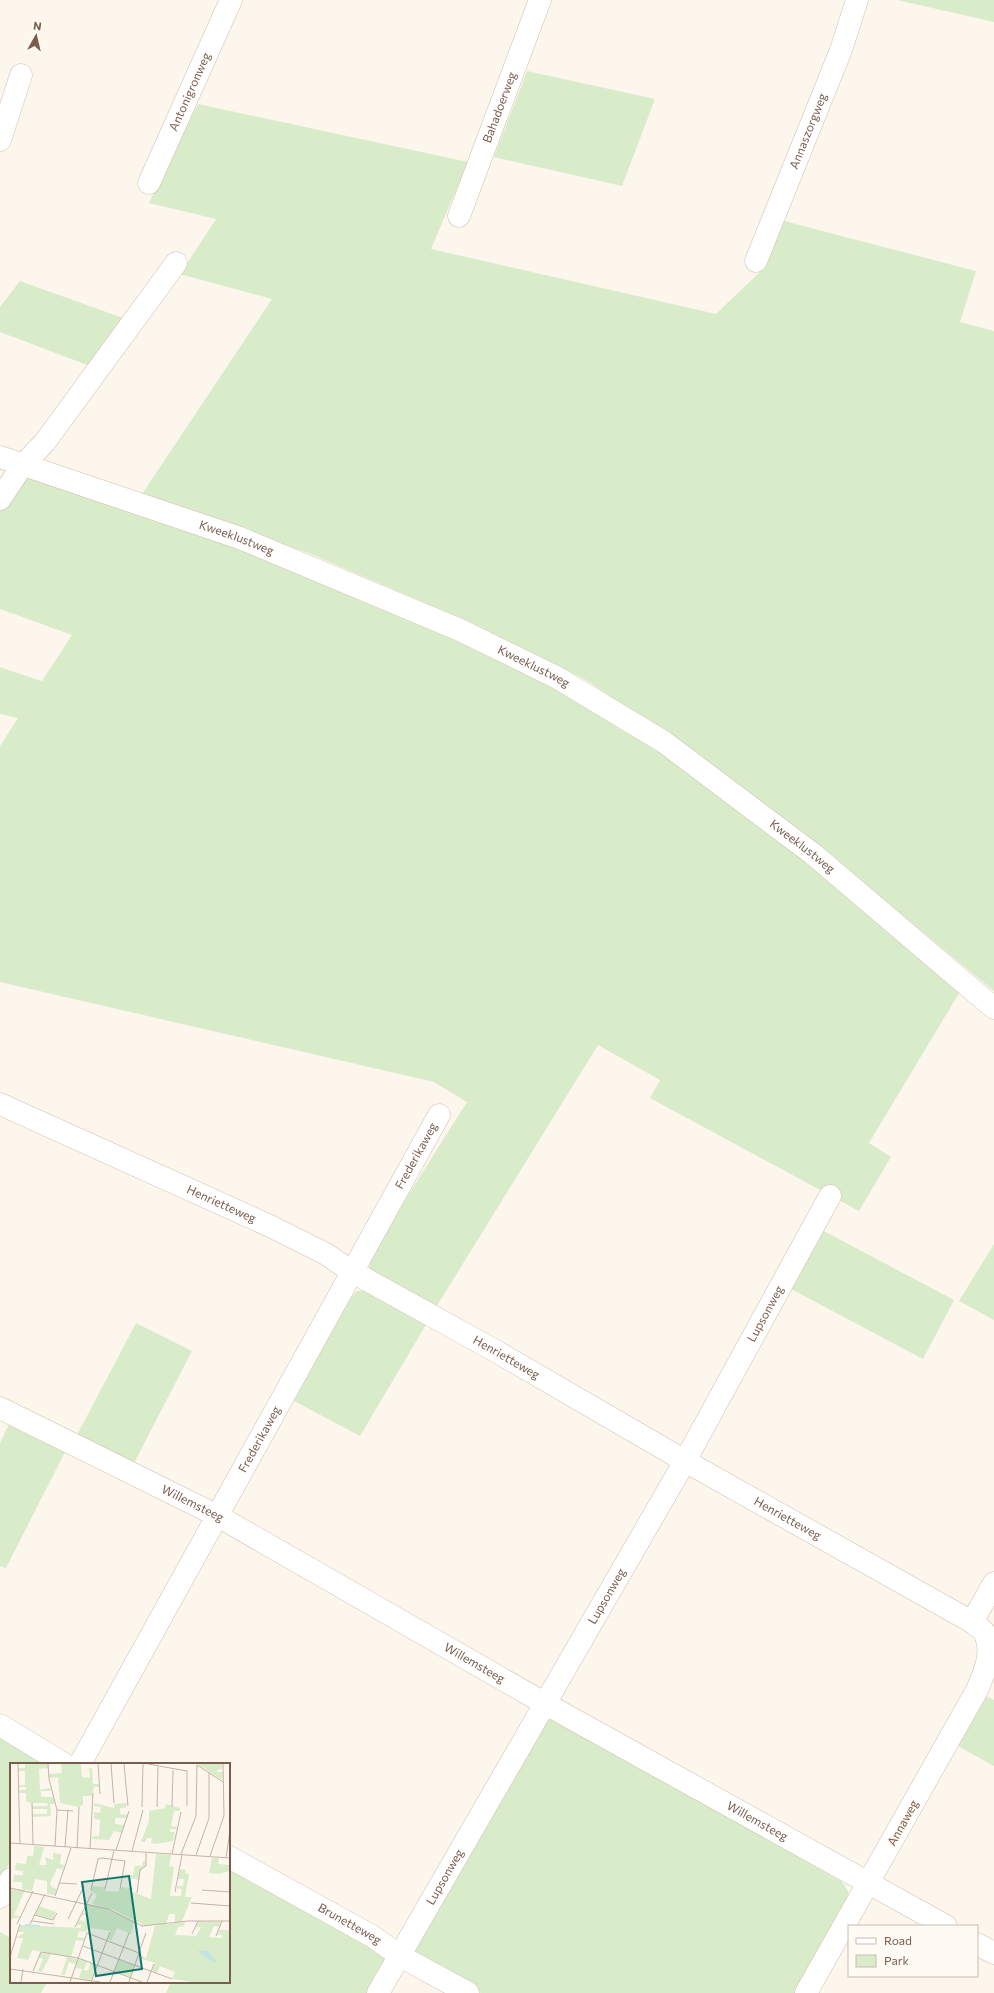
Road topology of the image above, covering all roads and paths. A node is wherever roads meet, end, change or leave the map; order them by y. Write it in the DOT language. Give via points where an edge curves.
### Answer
graph roads {
  1 [pos="231,0"];
  2 [pos="540,0"];
  3 [pos="857,0"];
  4 [pos="21,75"];
  5 [pos="0,140"];
  6 [pos="149,182"];
  7 [pos="459,216"];
  8 [pos="756,261"];
  9 [pos="176,263"];
  10 [pos="0,457"];
  11 [pos="22,466"];
  12 [pos="0,499"];
  13 [pos="994,1008"];
  14 [pos="0,1104"];
  15 [pos="439,1115"];
  16 [pos="830,1196"];
  17 [pos="351,1271"];
  18 [pos="0,1408"];
  19 [pos="686,1461"];
  20 [pos="216,1515"];
  21 [pos="994,1583"];
  22 [pos="972,1622"];
  23 [pos="987,1648"];
  24 [pos="544,1703"];
  25 [pos="0,1726"];
  26 [pos="62,1763"];
  27 [pos="81,1763"];
  28 [pos="230,1858"];
  29 [pos="10,1881"];
  30 [pos="869,1883"];
  31 [pos="0,1897"];
  32 [pos="944,1925"];
  33 [pos="978,1945"];
  34 [pos="994,1953"];
  35 [pos="400,1956"];
  36 [pos="378,1993"];
  37 [pos="468,1993"];
  38 [pos="806,1993"];
  1 -- 6 [label="street, Antonigronweg"];
  2 -- 7 [label="street, Bahadoerweg"];
  3 -- 8 [label="street, Annaszorgweg" via="841,50"];
  4 -- 5 [label="street"];
  9 -- 11 [label="street" via="45,442"];
  10 -- 11 [label="street, Kweeklustweg"];
  11 -- 12 [label="street"];
  11 -- 13 [label="street, Kweeklustweg" via="240,538 453,627 556,677 670,747 813,854"];
  14 -- 17 [label="street, Henrietteweg" via="270,1226 326,1254"];
  15 -- 17 [label="street, Frederikaweg"];
  16 -- 19 [label="street, Lupsonweg"];
  17 -- 19 [label="street, Henrietteweg"];
  17 -- 20 [label="street, Frederikaweg" via="337,1301"];
  18 -- 20 [label="street, Willemsteeg"];
  19 -- 22 [label="street, Henrietteweg"];
  19 -- 24 [label="street, Lupsonweg"];
  20 -- 24 [label="street, Willemsteeg"];
  20 -- 27 [label="street, Frederikaweg"];
  21 -- 22 [label="street"];
  22 -- 23 [label="street, Henrietteweg" via="983,1632"];
  23 -- 30 [label="street, Annaweg" via="987,1666 977,1690"];
  24 -- 30 [label="street, Willemsteeg"];
  24 -- 35 [label="street, Lupsonweg"];
  25 -- 26 [label="street"];
  28 -- 35 [label="street, Brunetteweg" via="372,1936"];
  29 -- 31 [label="street"];
  30 -- 32 [label="street, Willemsteeg"];
  30 -- 38 [label="street, Annaweg"];
  33 -- 34 [label="street"];
  35 -- 36 [label="street, Lupsonweg"];
  35 -- 37 [label="street, Brunetteweg"];
}
